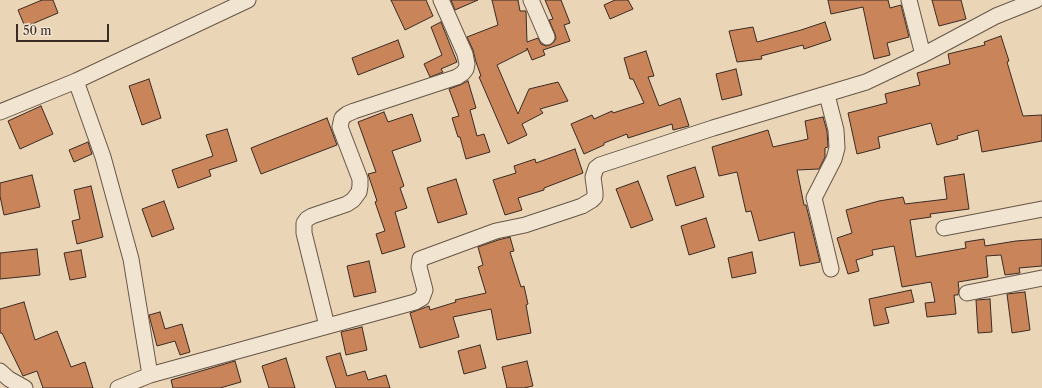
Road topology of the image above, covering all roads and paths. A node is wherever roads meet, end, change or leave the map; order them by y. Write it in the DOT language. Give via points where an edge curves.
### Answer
graph roads {
  1 [pos="248,0"];
  2 [pos="441,0"];
  3 [pos="531,0"];
  4 [pos="909,0"];
  5 [pos="1036,0"];
  6 [pos="546,37"];
  7 [pos="923,55"];
  8 [pos="76,81"];
  9 [pos="827,95"];
  10 [pos="0,112"];
  11 [pos="1042,208"];
  12 [pos="944,228"];
  13 [pos="831,269"];
  14 [pos="1042,278"];
  15 [pos="967,293"];
  16 [pos="327,326"];
  17 [pos="0,371"];
  18 [pos="150,375"];
  19 [pos="25,388"];
  20 [pos="118,388"];
  1 -- 8 [label="street"];
  2 -- 16 [label="street" via="466,54 466,69 457,77 354,110 342,118 340,127 360,179 358,192 353,200 312,216 304,223 304,233"];
  3 -- 6 [label="street"];
  4 -- 7 [label="street"];
  5 -- 7 [label="street" via="996,16"];
  7 -- 9 [label="street" via="866,82"];
  8 -- 10 [label="street"];
  8 -- 18 [label="street" via="103,157 131,259"];
  9 -- 13 [label="street" via="836,130 837,148 814,198"];
  9 -- 16 [label="street" via="713,128 600,165 593,177 595,192 592,200 582,206 532,223 496,231 423,257 419,261 425,290 420,300"];
  11 -- 12 [label="street"];
  14 -- 15 [label="street"];
  16 -- 18 [label="street"];
  17 -- 19 [label="street"];
  18 -- 20 [label="street"];
}
